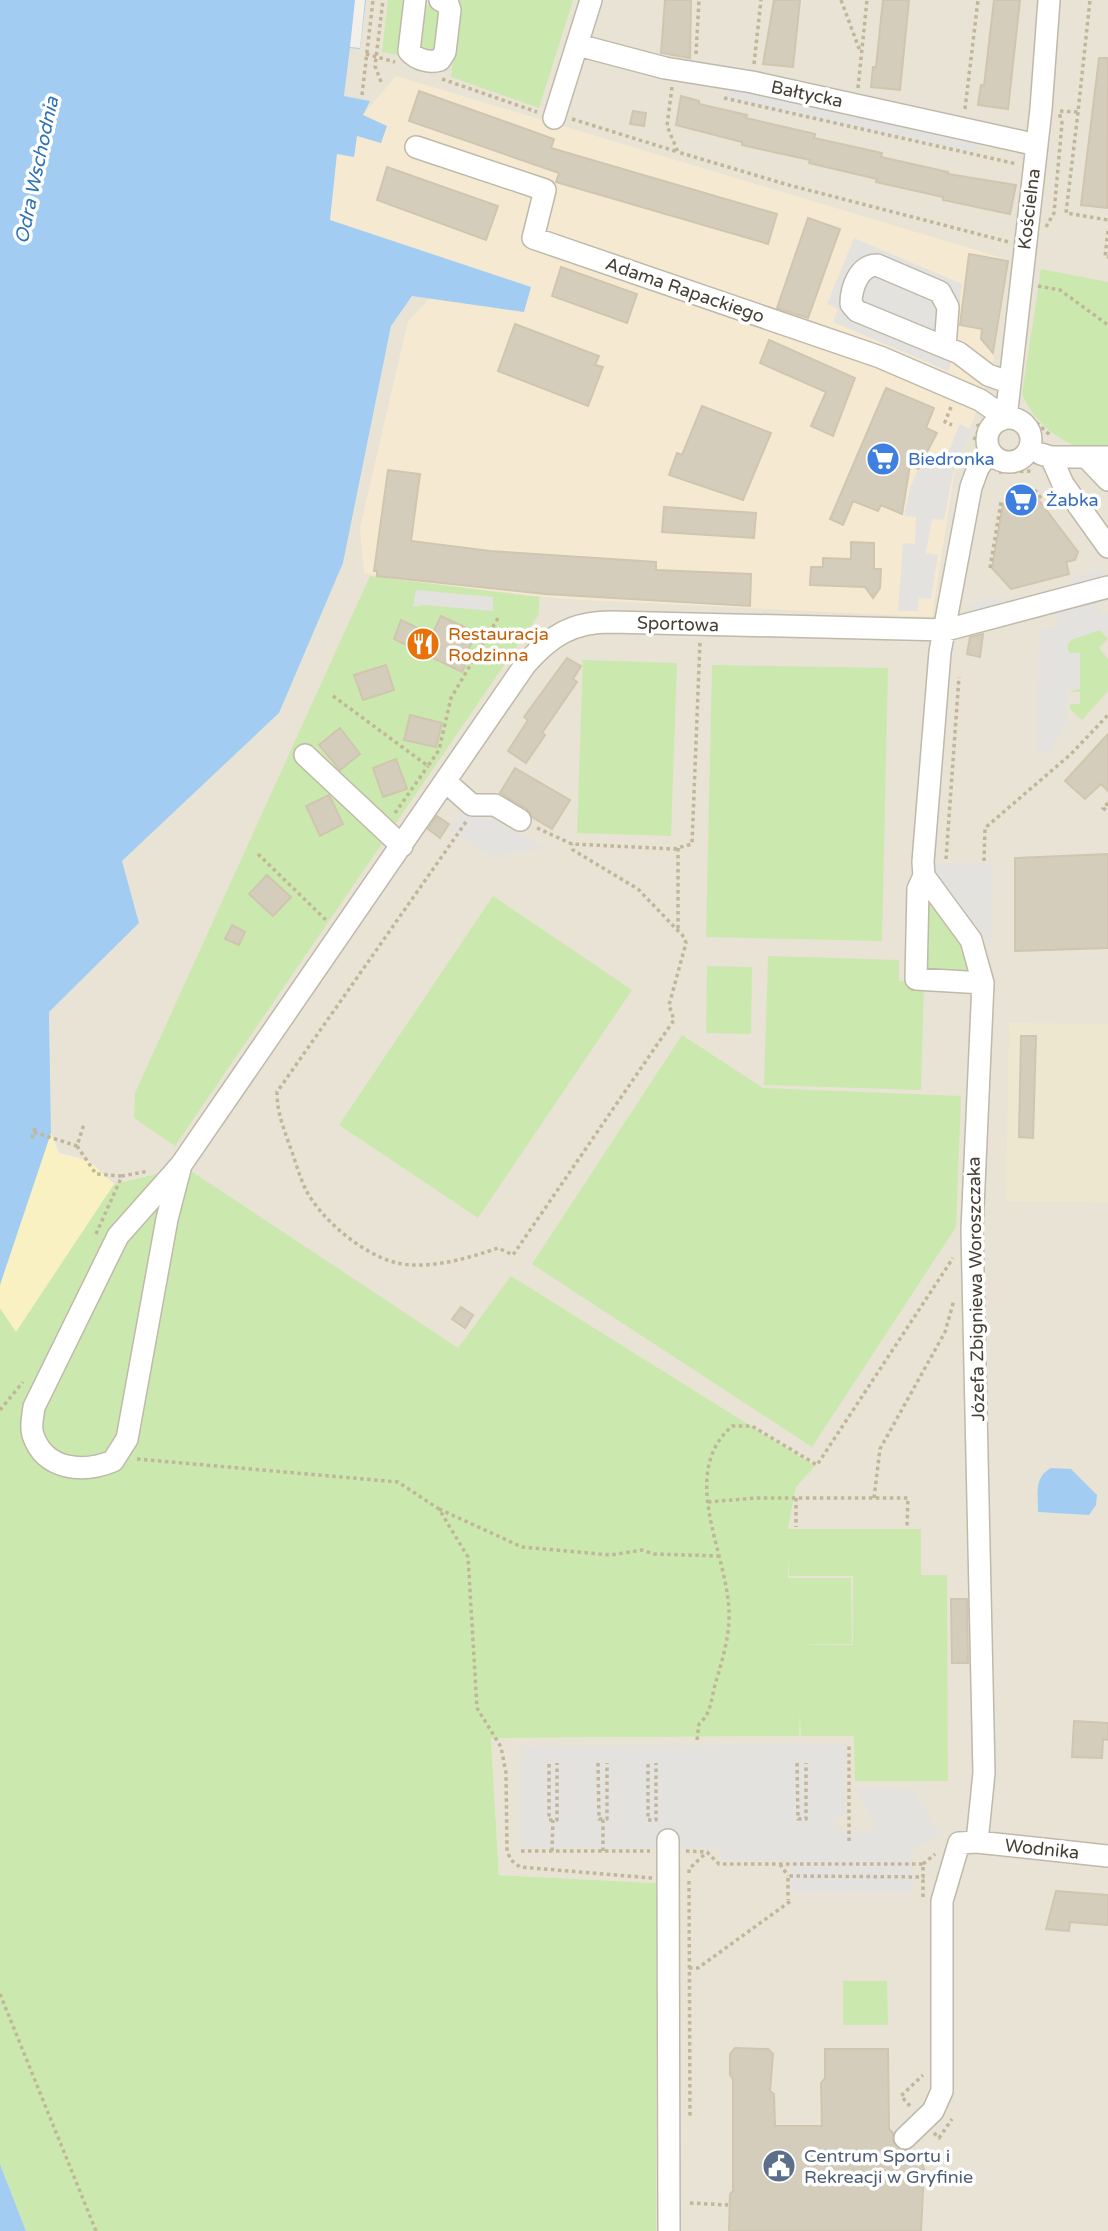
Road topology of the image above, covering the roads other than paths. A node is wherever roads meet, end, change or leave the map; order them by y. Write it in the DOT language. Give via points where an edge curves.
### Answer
graph roads {
  1 [pos="415,0"];
  2 [pos="439,0"];
  3 [pos="591,0"];
  4 [pos="1049,0"];
  5 [pos="578,45"];
  6 [pos="556,117"];
  7 [pos="1037,145"];
  8 [pos="416,147"];
  9 [pos="945,347"];
  10 [pos="1008,382"];
  11 [pos="1010,415"];
  12 [pos="1055,449"];
  13 [pos="1028,450"];
  14 [pos="990,451"];
  15 [pos="1098,458"];
  16 [pos="1108,480"];
  17 [pos="1108,547"];
  18 [pos="1108,587"];
  19 [pos="946,630"];
  20 [pos="305,755"];
  21 [pos="446,782"];
  22 [pos="520,820"];
  23 [pos="402,846"];
  24 [pos="916,867"];
  25 [pos="983,983"];
  26 [pos="181,1165"];
  27 [pos="977,1842"];
  28 [pos="668,1846"];
  29 [pos="1108,1856"];
  30 [pos="905,2138"];
  31 [pos="669,2231"];
  1 -- 2 [label="street" via="409,51 432,62 445,52 450,10"];
  3 -- 5 [label="street"];
  4 -- 7 [label="street, Kościelna"];
  5 -- 6 [label="street"];
  5 -- 7 [label="street, Bałtycka" via="690,81 752,82"];
  7 -- 10 [label="street, Kościelna"];
  8 -- 11 [label="street, Adama Rapackiego" via="545,190 533,238 880,357"];
  9 -- 9 [label="street" via="857,311 851,294 862,270 877,265 940,292 948,307"];
  9 -- 10 [label="street" via="988,375"];
  10 -- 11 [label="street, Kościelna"];
  11 -- 13 [label="street" via="1027,427"];
  11 -- 14 [label="street" via="988,435"];
  12 -- 13 [label="street"];
  12 -- 15 [label="street"];
  12 -- 17 [label="street" via="1063,484"];
  13 -- 14 [label="street" via="1010,462"];
  14 -- 19 [label="street" via="971,487"];
  15 -- 16 [label="street"];
  18 -- 19 [label="street, Sportowa"];
  19 -- 21 [label="street, Sportowa" via="611,622 571,626 553,636 525,665"];
  19 -- 24 [label="street"];
  20 -- 23 [label="street"];
  21 -- 22 [label="street" via="472,806 495,805"];
  21 -- 23 [label="street, Sportowa"];
  23 -- 26 [label="street, Sportowa"];
  24 -- 25 [label="street, Józefa Zbigniewa Woroszczaka" via="971,940"];
  24 -- 25 [label="street" via="916,979"];
  25 -- 27 [label="street, Józefa Zbigniewa Woroszczaka" via="972,1230 984,1773"];
  26 -- 26 [label="street" via="118,1236 34,1407 32,1432 56,1462 83,1470 97,1468 118,1457 127,1439"];
  27 -- 29 [label="street, Wodnika"];
  27 -- 30 [label="street" via="959,1843 942,1901 942,2091 933,2111"];
  28 -- 31 [label="street" via="679,1967"];
}
